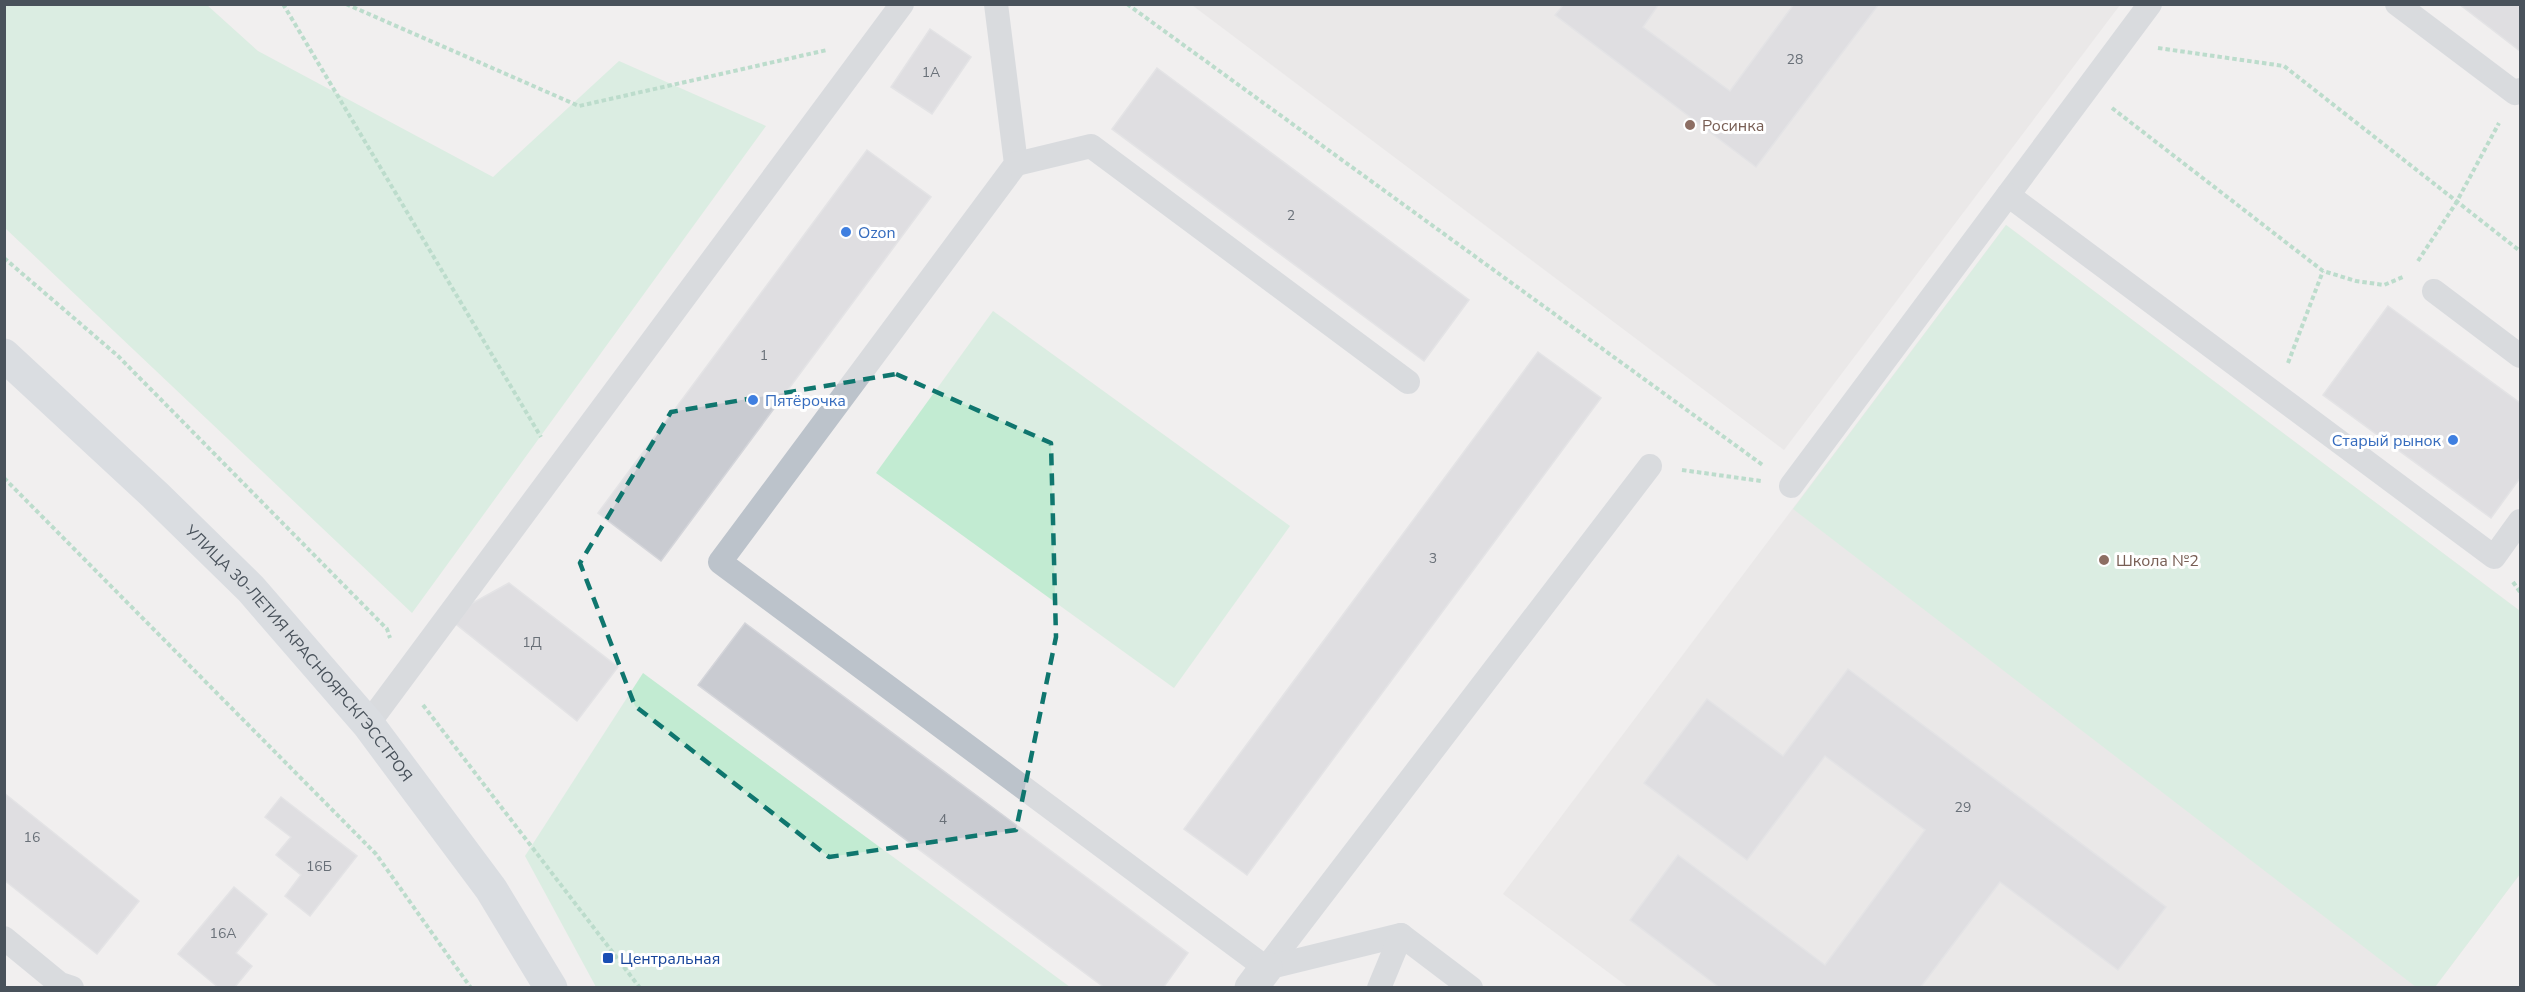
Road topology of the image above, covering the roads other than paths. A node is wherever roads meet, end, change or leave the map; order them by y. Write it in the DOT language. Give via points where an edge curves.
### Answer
graph roads {
  1 [pos="902,4"];
  2 [pos="996,4"];
  3 [pos="2150,4"];
  4 [pos="2397,4"];
  5 [pos="2518,91"];
  6 [pos="1016,164"];
  7 [pos="2008,195"];
  8 [pos="2434,291"];
  9 [pos="4,356"];
  10 [pos="2520,356"];
  11 [pos="1408,382"];
  12 [pos="1650,466"];
  13 [pos="1791,486"];
  14 [pos="2520,521"];
  15 [pos="368,724"];
  16 [pos="1401,935"];
  17 [pos="4,938"];
  18 [pos="1258,978"];
  19 [pos="72,987"];
  20 [pos="551,987"];
  21 [pos="1379,987"];
  22 [pos="1471,987"];
  1 -- 15 [label="lane"];
  2 -- 6 [label="lane"];
  3 -- 7 [label="lane"];
  4 -- 5 [label="lane"];
  6 -- 11 [label="lane" via="1091,146"];
  6 -- 18 [label="lane" via="720,562"];
  7 -- 13 [label="lane"];
  7 -- 14 [label="lane" via="2494,557"];
  8 -- 10 [label="lane"];
  9 -- 15 [label="main road, УЛИЦА 30-ЛЕТИЯ КРАСНОЯРСКГЭССТРОЯ" via="251,590"];
  12 -- 18 [label="lane"];
  15 -- 20 [label="main road, УЛИЦА 30-ЛЕТИЯ КРАСНОЯРСКГЭССТРОЯ" via="491,889"];
  16 -- 18 [label="lane"];
  16 -- 21 [label="lane"];
  16 -- 22 [label="lane"];
  17 -- 19 [label="lane" via="60,984"];
}
